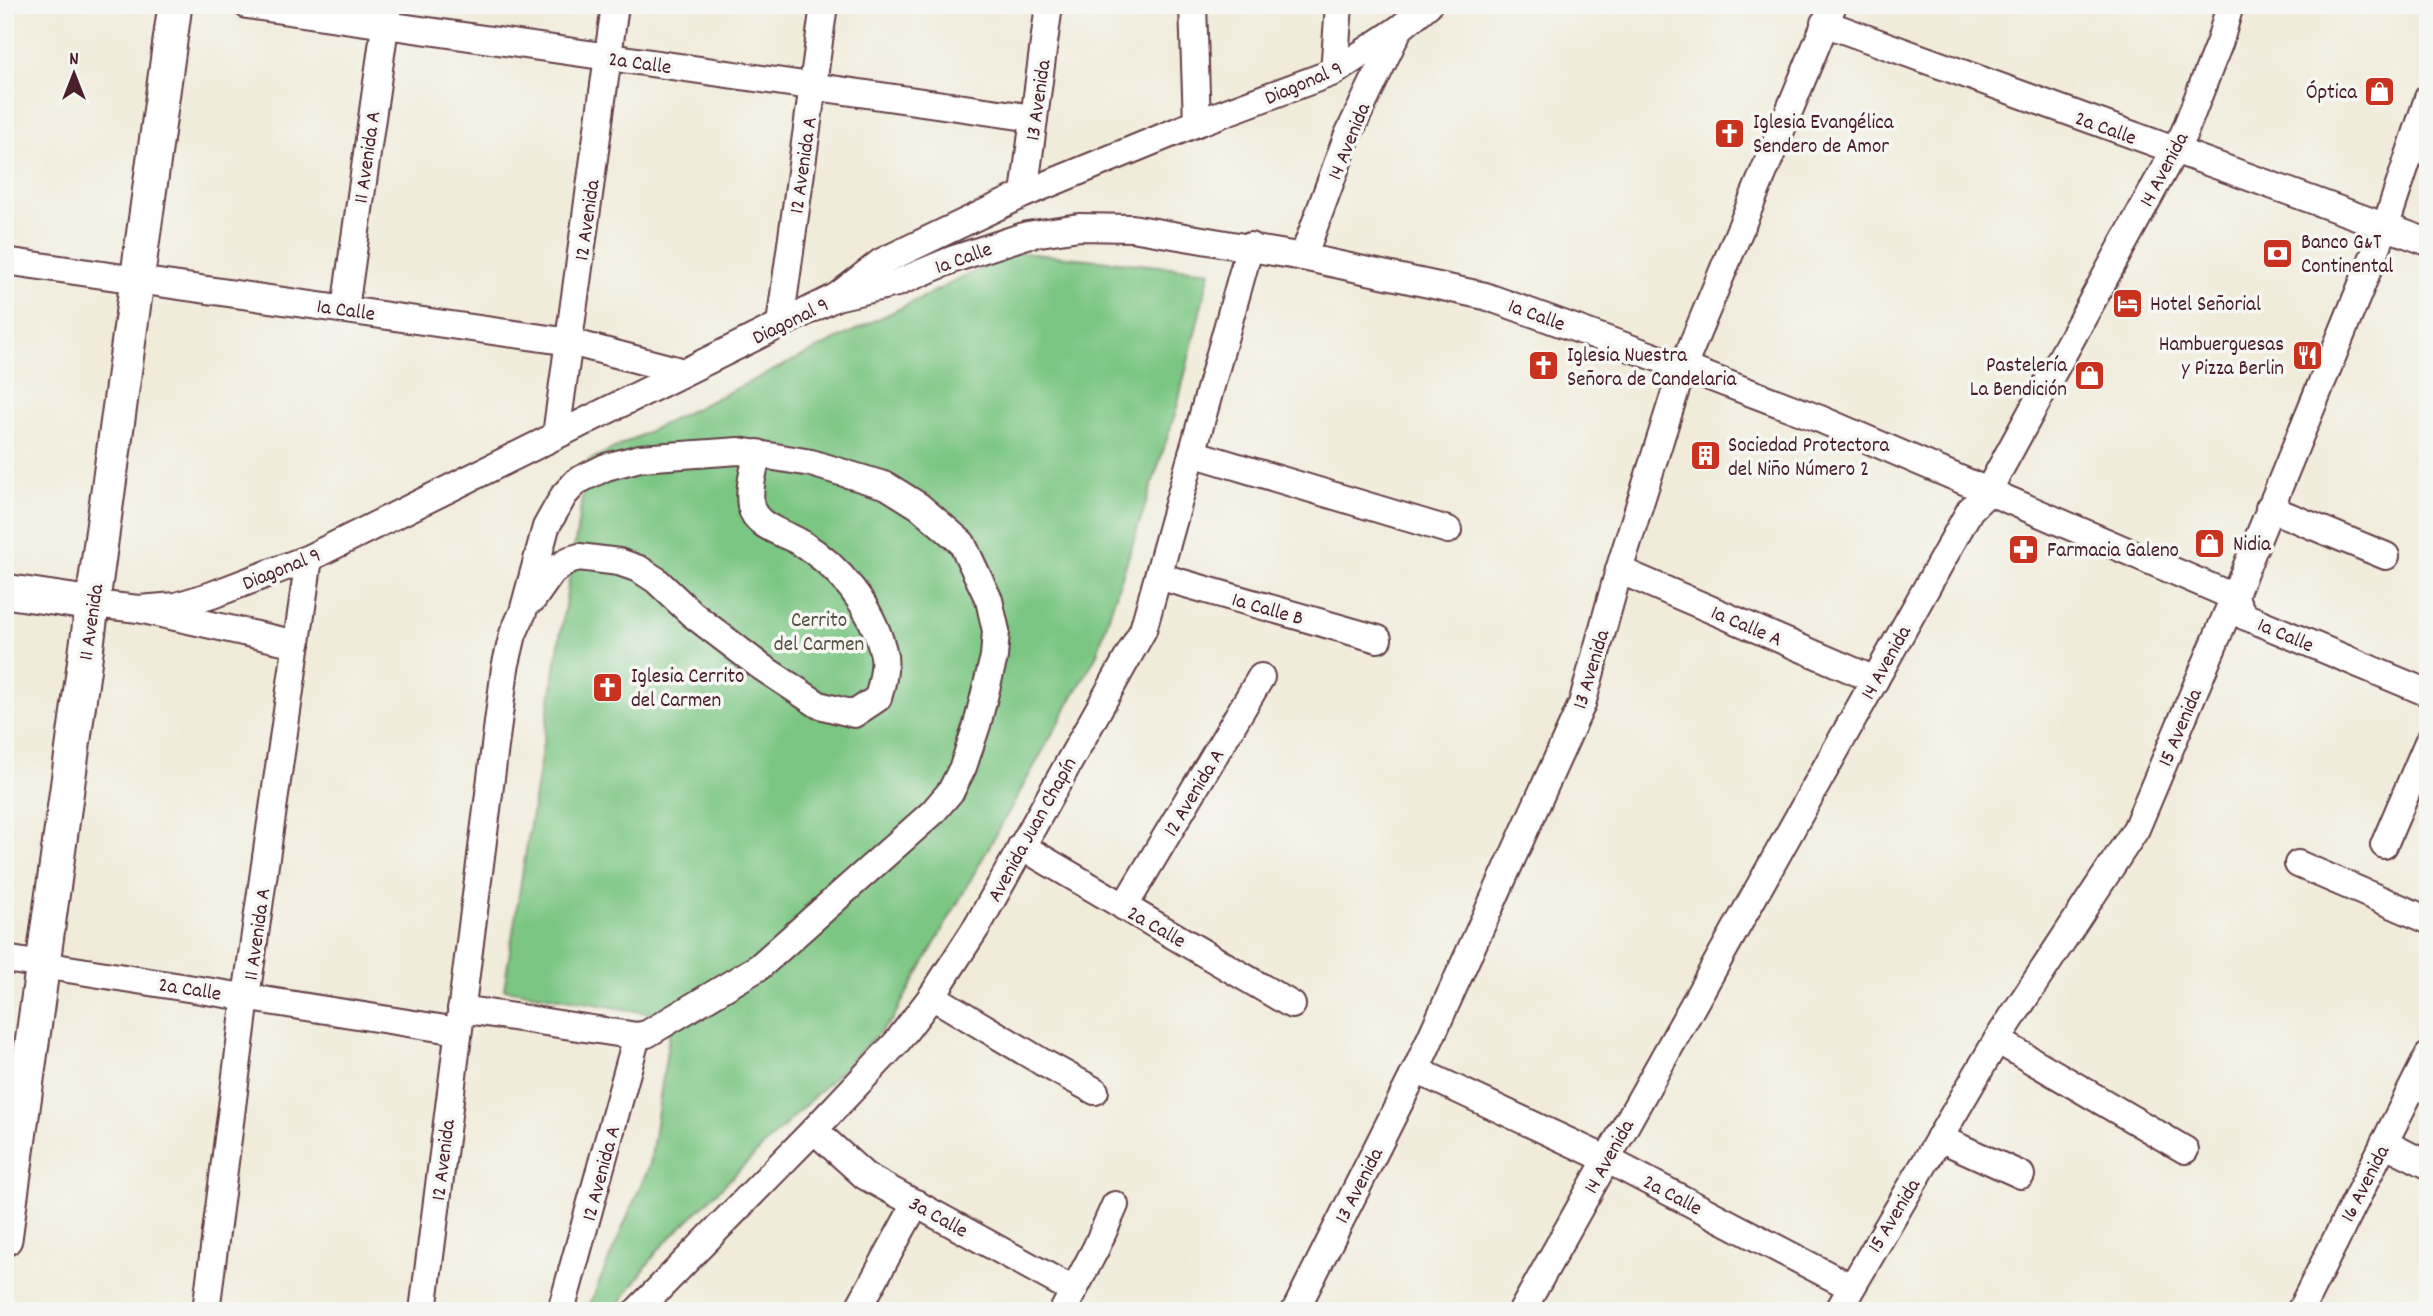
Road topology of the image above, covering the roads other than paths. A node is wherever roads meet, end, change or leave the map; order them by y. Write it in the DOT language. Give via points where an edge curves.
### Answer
graph roads {
  1 [pos="175,5"];
  2 [pos="247,5"];
  3 [pos="615,5"];
  4 [pos="824,5"];
  5 [pos="1049,5"];
  6 [pos="1192,5"];
  7 [pos="1339,5"];
  8 [pos="1428,5"];
  9 [pos="2230,5"];
  10 [pos="1828,14"];
  11 [pos="387,15"];
  12 [pos="1399,29"];
  13 [pos="608,57"];
  14 [pos="1335,72"];
  15 [pos="813,86"];
  16 [pos="2428,98"];
  17 [pos="1034,118"];
  18 [pos="1198,123"];
  19 [pos="2173,152"];
  20 [pos="1024,194"];
  21 [pos="2385,228"];
  22 [pos="2428,242"];
  23 [pos="1250,246"];
  24 [pos="1303,257"];
  25 [pos="5,261"];
  26 [pos="137,279"];
  27 [pos="836,297"];
  28 [pos="345,309"];
  29 [pos="780,324"];
  30 [pos="570,342"];
  31 [pos="1684,366"];
  32 [pos="684,372"];
  33 [pos="556,435"];
  34 [pos="758,453"];
  35 [pos="1192,453"];
  36 [pos="1987,492"];
  37 [pos="2269,508"];
  38 [pos="1448,530"];
  39 [pos="2386,556"];
  40 [pos="309,558"];
  41 [pos="1619,570"];
  42 [pos="1158,576"];
  43 [pos="5,591"];
  44 [pos="2234,597"];
  45 [pos="93,604"];
  46 [pos="139,609"];
  47 [pos="523,612"];
  48 [pos="1378,639"];
  49 [pos="297,644"];
  50 [pos="1261,677"];
  51 [pos="1875,680"];
  52 [pos="2428,693"];
  53 [pos="2428,742"];
  54 [pos="2384,845"];
  55 [pos="1021,846"];
  56 [pos="2298,864"];
  57 [pos="1124,907"];
  58 [pos="2428,920"];
  59 [pos="5,959"];
  60 [pos="41,965"];
  61 [pos="932,996"];
  62 [pos="246,997"];
  63 [pos="1292,1005"];
  64 [pos="460,1020"];
  65 [pos="637,1035"];
  66 [pos="1997,1040"];
  67 [pos="2428,1056"];
  68 [pos="1416,1070"];
  69 [pos="1095,1091"];
  70 [pos="814,1130"];
  71 [pos="1939,1138"];
  72 [pos="2384,1143"];
  73 [pos="2185,1150"];
  74 [pos="1606,1159"];
  75 [pos="2428,1165"];
  76 [pos="2021,1175"];
  77 [pos="916,1203"];
  78 [pos="1115,1205"];
  79 [pos="5,1239"];
  80 [pos="1851,1286"];
  81 [pos="1068,1300"];
  82 [pos="206,1311"];
  83 [pos="423,1311"];
  84 [pos="561,1311"];
  85 [pos="637,1311"];
  86 [pos="857,1311"];
  87 [pos="1295,1311"];
  88 [pos="1522,1311"];
  89 [pos="1839,1311"];
  90 [pos="2300,1311"];
  1 -- 26 [label="main road, 11 Avenida"];
  2 -- 11 [label="street, 2a Calle"];
  3 -- 13 [label="street, 12 Avenida"];
  4 -- 15 [label="street, 12 Avenida A"];
  5 -- 17 [label="street, 13 Avenida"];
  6 -- 18 [label="street"];
  7 -- 14 [label="street, 14 Avenida"];
  8 -- 12 [label="street, Diagonal 9"];
  9 -- 19 [label="street, 14 Avenida" via="2220,41"];
  10 -- 19 [label="street, 2a Calle"];
  10 -- 31 [label="street, 13 Avenida"];
  11 -- 13 [label="street, 2a Calle"];
  11 -- 28 [label="street, 11 Avenida A"];
  12 -- 14 [label="street, Diagonal 9"];
  12 -- 24 [label="street, 14 Avenida" via="1347,137"];
  13 -- 15 [label="street, 2a Calle"];
  13 -- 30 [label="street, 12 Avenida"];
  14 -- 18 [label="street, Diagonal 9"];
  15 -- 17 [label="street, 2a Calle"];
  15 -- 29 [label="street, 12 Avenida A"];
  16 -- 21 [label="street, 15 Avenida"];
  17 -- 20 [label="street, 13 Avenida"];
  18 -- 20 [label="street, Diagonal 9"];
  19 -- 21 [label="street, 2a Calle"];
  19 -- 36 [label="street, 14 Avenida"];
  20 -- 27 [label="street, Diagonal 9" via="881,262"];
  21 -- 22 [label="street, 2a Calle"];
  21 -- 37 [label="street, 15 Avenida"];
  23 -- 24 [label="street, 1a Calle"];
  23 -- 27 [label="street, 1a Calle" via="1132,228 1079,227 1027,235 897,283"];
  23 -- 35 [label="street, Avenida Juan Chapín"];
  24 -- 31 [label="street, 1a Calle" via="1485,296"];
  25 -- 26 [label="street, 1a Calle"];
  26 -- 28 [label="street, 1a Calle"];
  26 -- 45 [label="main road, 11 Avenida"];
  27 -- 29 [label="street, Diagonal 9"];
  28 -- 30 [label="street, 1a Calle"];
  29 -- 32 [label="street, Diagonal 9"];
  30 -- 32 [label="street, 1a Calle"];
  30 -- 33 [label="street, 12 Avenida"];
  31 -- 36 [label="street, 1a Calle"];
  31 -- 41 [label="street, 13 Avenida"];
  32 -- 33 [label="street, Diagonal 9"];
  33 -- 40 [label="street, Diagonal 9"];
  34 -- 47 [label="street" via="640,458 578,481 564,495 547,527"];
  34 -- 47 [label="street" via="751,508 762,524 801,543 842,575 869,618 884,653 883,681 878,698 870,704 855,714 819,705 692,614 656,580 620,562 586,556 569,560 552,572"];
  34 -- 65 [label="street" via="887,486 962,543 989,600 996,631 994,657 964,767 932,813 759,967 647,1034"];
  35 -- 38 [label="street"];
  35 -- 42 [label="street, Avenida Juan Chapín"];
  36 -- 44 [label="street, 1a Calle"];
  36 -- 51 [label="street, 14 Avenida" via="1970,510"];
  37 -- 39 [label="street"];
  37 -- 44 [label="street, 15 Avenida"];
  40 -- 46 [label="street, Diagonal 9" via="176,606"];
  40 -- 49 [label="street, 11 Avenida A"];
  41 -- 51 [label="street, 1a Calle A"];
  41 -- 68 [label="street, 13 Avenida" via="1582,704"];
  42 -- 48 [label="street, 1a Calle B"];
  42 -- 55 [label="street, Avenida Juan Chapín" via="1143,630"];
  43 -- 45 [label="main road"];
  44 -- 52 [label="street, 1a Calle" via="2244,617"];
  44 -- 66 [label="street, 15 Avenida" via="2136,829"];
  45 -- 46 [label="street"];
  45 -- 60 [label="main road, 11 Avenida"];
  46 -- 49 [label="street"];
  47 -- 64 [label="street, 12 Avenida" via="505,668"];
  49 -- 62 [label="street, 11 Avenida A"];
  50 -- 57 [label="street, 12 Avenida A"];
  51 -- 74 [label="street, 14 Avenida"];
  53 -- 54 [label="street"];
  55 -- 57 [label="street, 2a Calle"];
  55 -- 61 [label="street, Avenida Juan Chapín"];
  56 -- 58 [label="street"];
  57 -- 63 [label="street, 2a Calle"];
  59 -- 60 [label="street, 2a Calle"];
  60 -- 62 [label="street, 2a Calle"];
  60 -- 79 [label="main road, 11 Avenida"];
  61 -- 69 [label="street"];
  61 -- 70 [label="street, Avenida Juan Chapín" via="897,1042"];
  62 -- 64 [label="street, 2a Calle"];
  62 -- 82 [label="street, 11 Avenida A"];
  64 -- 65 [label="street, 2a Calle"];
  64 -- 83 [label="street, 12 Avenida"];
  65 -- 84 [label="street, 12 Avenida A"];
  66 -- 71 [label="street, 15 Avenida"];
  66 -- 73 [label="street"];
  67 -- 72 [label="street, 16 Avenida"];
  68 -- 74 [label="street, 2a Calle"];
  68 -- 87 [label="street, 13 Avenida"];
  70 -- 77 [label="street, 3a Calle" via="865,1176"];
  70 -- 85 [label="street, Avenida Juan Chapín"];
  71 -- 76 [label="street"];
  71 -- 80 [label="street, 15 Avenida"];
  72 -- 75 [label="street"];
  72 -- 90 [label="street, 16 Avenida"];
  74 -- 80 [label="street, 2a Calle"];
  74 -- 88 [label="street, 14 Avenida"];
  77 -- 81 [label="street, 3a Calle"];
  77 -- 86 [label="street"];
  78 -- 81 [label="street"];
  80 -- 89 [label="street, 15 Avenida"];
}
